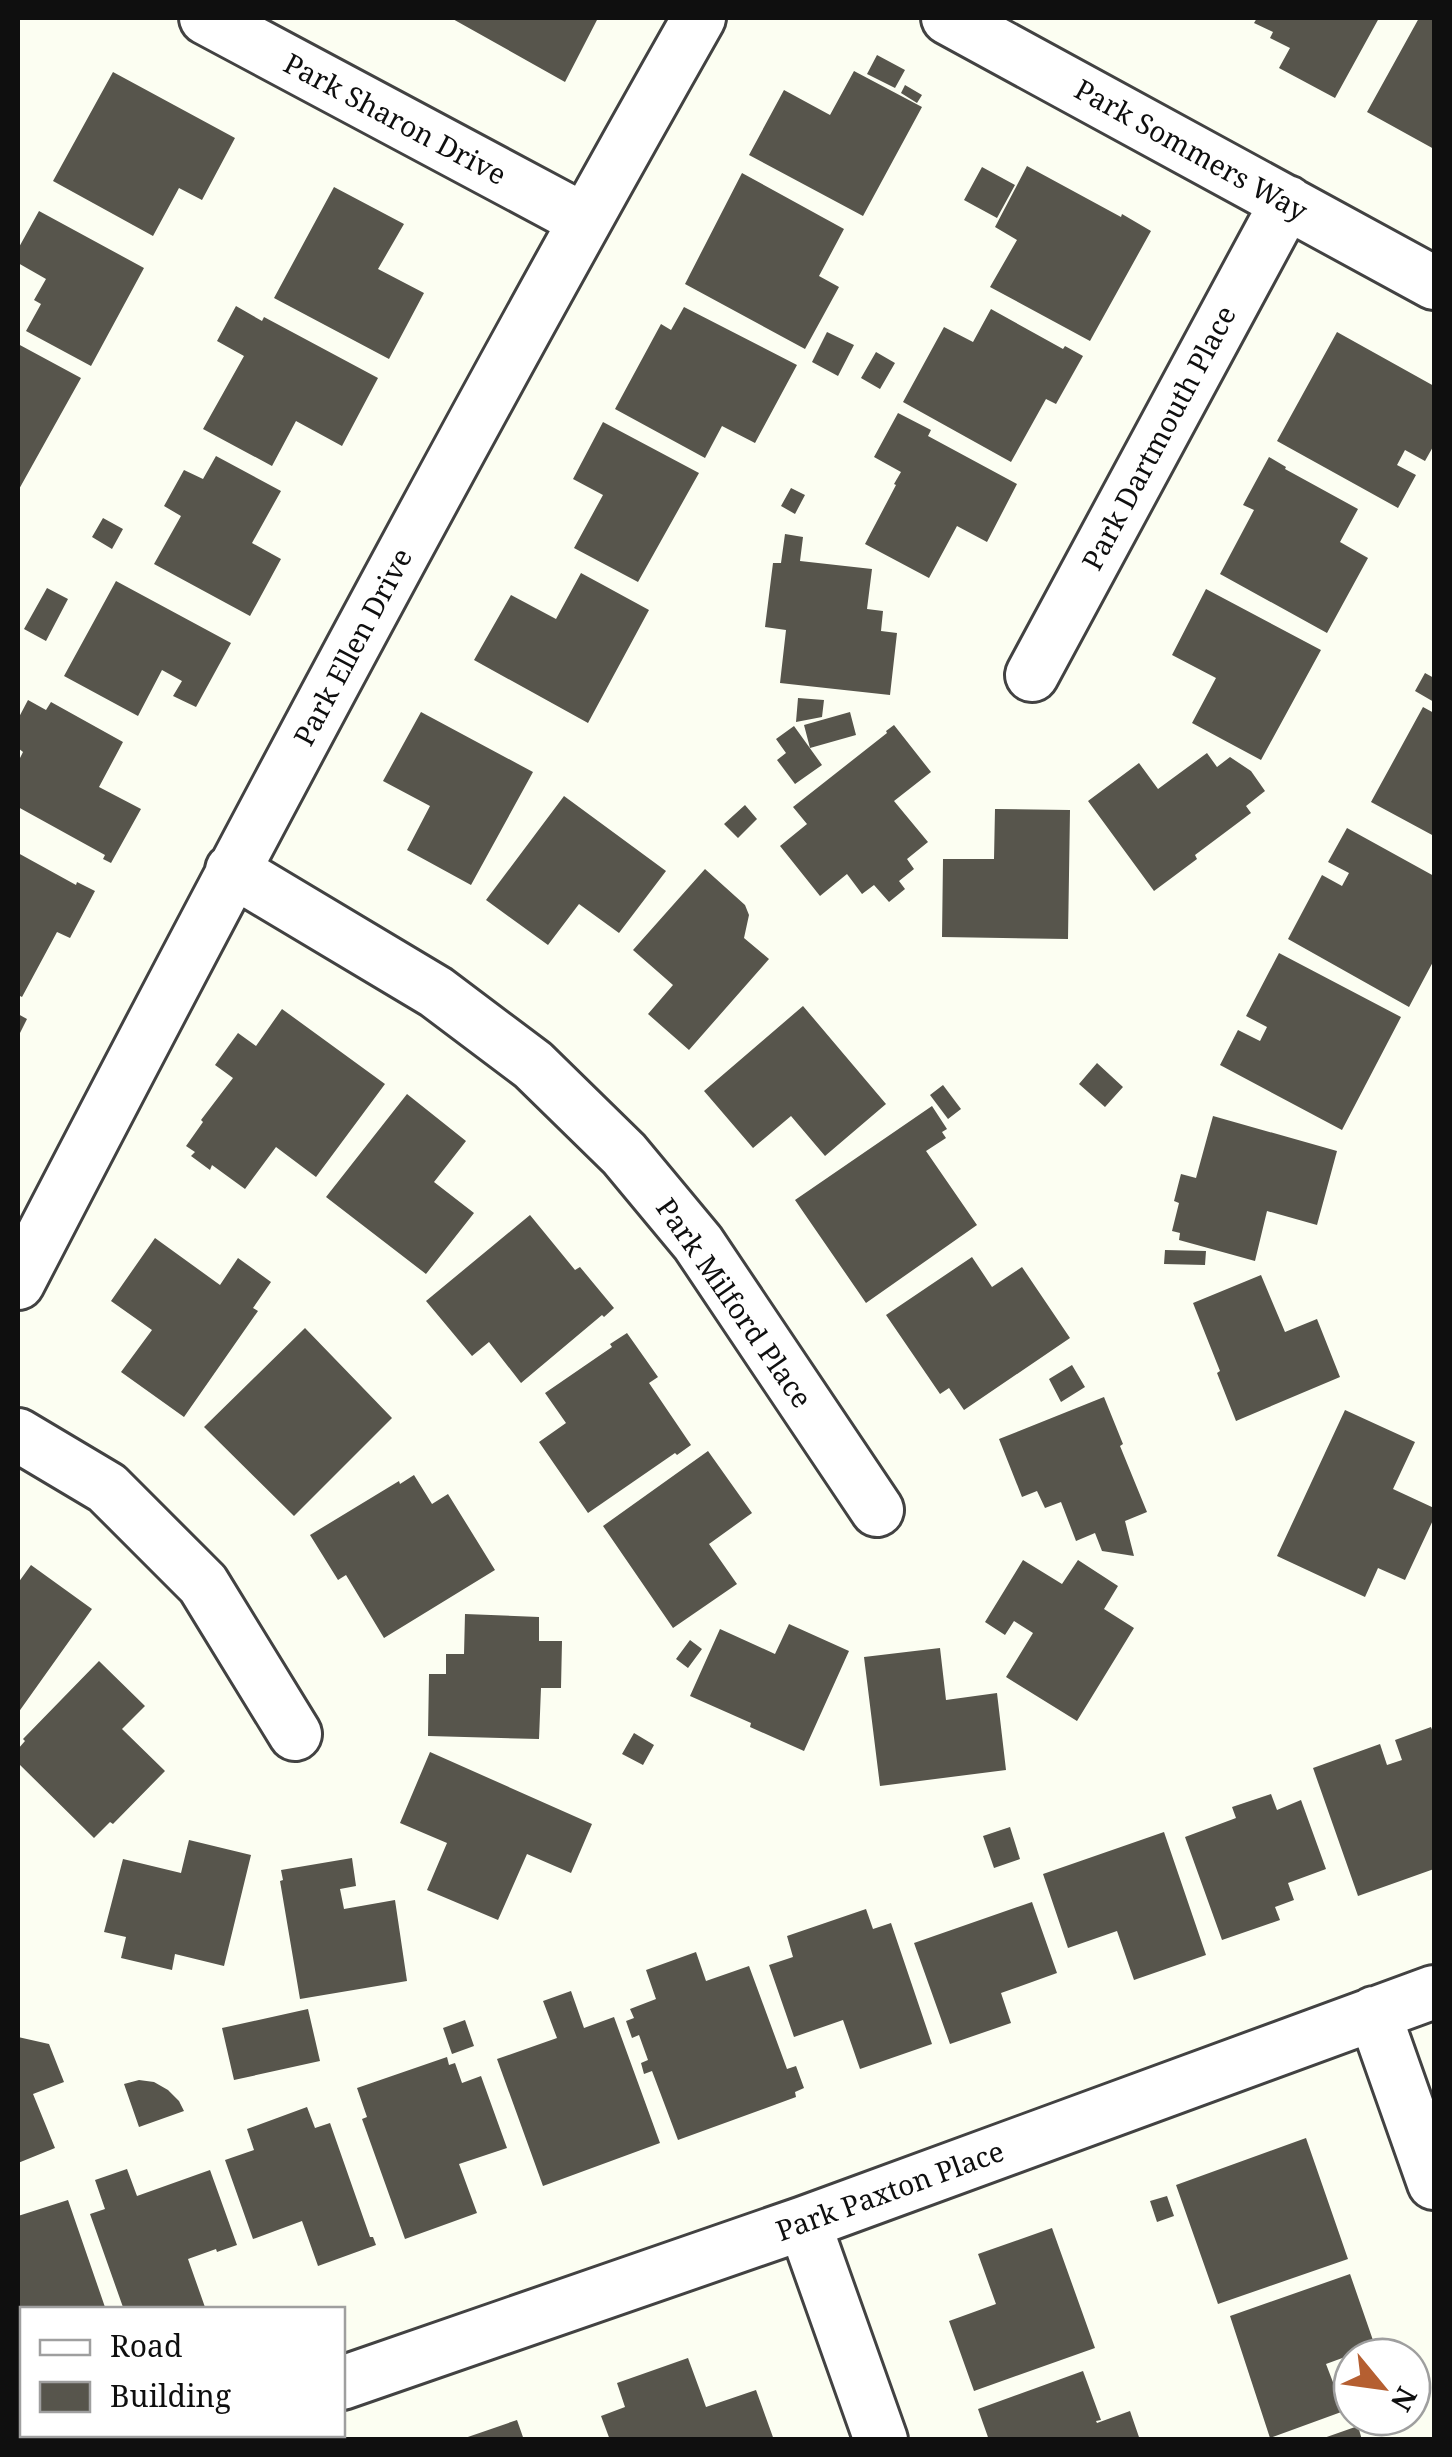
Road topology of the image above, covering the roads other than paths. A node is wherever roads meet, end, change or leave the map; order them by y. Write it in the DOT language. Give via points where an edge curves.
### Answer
graph roads {
  1 [pos="206,18"];
  2 [pos="699,18"];
  3 [pos="948,18"];
  4 [pos="1287,202"];
  5 [pos="584,220"];
  6 [pos="1434,283"];
  7 [pos="1032,675"];
  8 [pos="232,870"];
  9 [pos="18,1283"];
  10 [pos="18,1435"];
  11 [pos="877,1510"];
  12 [pos="295,1734"];
  13 [pos="1434,1992"];
  14 [pos="1374,2013"];
  15 [pos="1434,2183"];
  16 [pos="804,2223"];
  17 [pos="345,2382"];
  18 [pos="882,2440"];
  1 -- 5 [label="street, Park Sharon Drive"];
  2 -- 5 [label="street, Park Ellen Drive"];
  3 -- 4 [label="street, Park Sommers Way"];
  4 -- 6 [label="street, Park Sommers Way"];
  4 -- 7 [label="street, Park Dartmouth Place"];
  5 -- 8 [label="street, Park Ellen Drive"];
  8 -- 9 [label="street, Park Ellen Drive"];
  8 -- 11 [label="street, Park Milford Place" via="436,992 533,1065 624,1154 698,1243"];
  10 -- 12 [label="street" via="107,1488 203,1584"];
  13 -- 14 [label="street, Park Paxton Place"];
  14 -- 15 [label="street"];
  14 -- 16 [label="street, Park Paxton Place"];
  16 -- 17 [label="street, Park Paxton Place"];
  16 -- 18 [label="street"];
}
